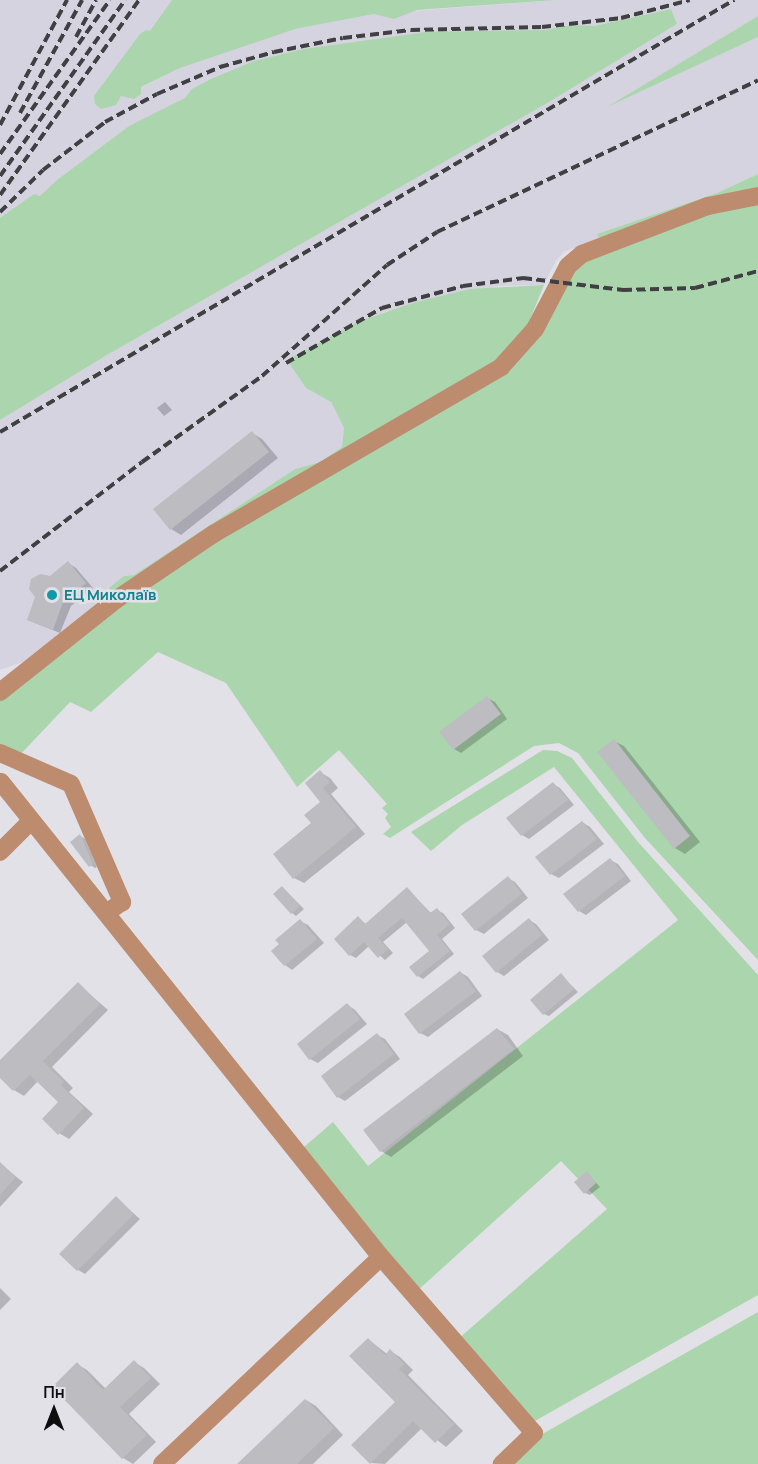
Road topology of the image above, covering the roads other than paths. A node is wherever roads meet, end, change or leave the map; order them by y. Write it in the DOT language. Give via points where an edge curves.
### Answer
graph roads {
  1 [pos="758,196"];
  2 [pos="0,692"];
  3 [pos="0,753"];
  4 [pos="1,782"];
  5 [pos="31,821"];
  6 [pos="0,852"];
  7 [pos="106,913"];
  8 [pos="381,1257"];
  9 [pos="162,1464"];
  10 [pos="502,1464"];
  1 -- 2 [label="street" via="708,206 582,254 568,266 535,329 501,367 215,532 117,599"];
  3 -- 7 [label="street" via="71,784 122,902"];
  4 -- 5 [label="street"];
  5 -- 6 [label="street"];
  5 -- 7 [label="street"];
  7 -- 8 [label="street"];
  8 -- 9 [label="street"];
  8 -- 10 [label="street" via="534,1433"];
}
